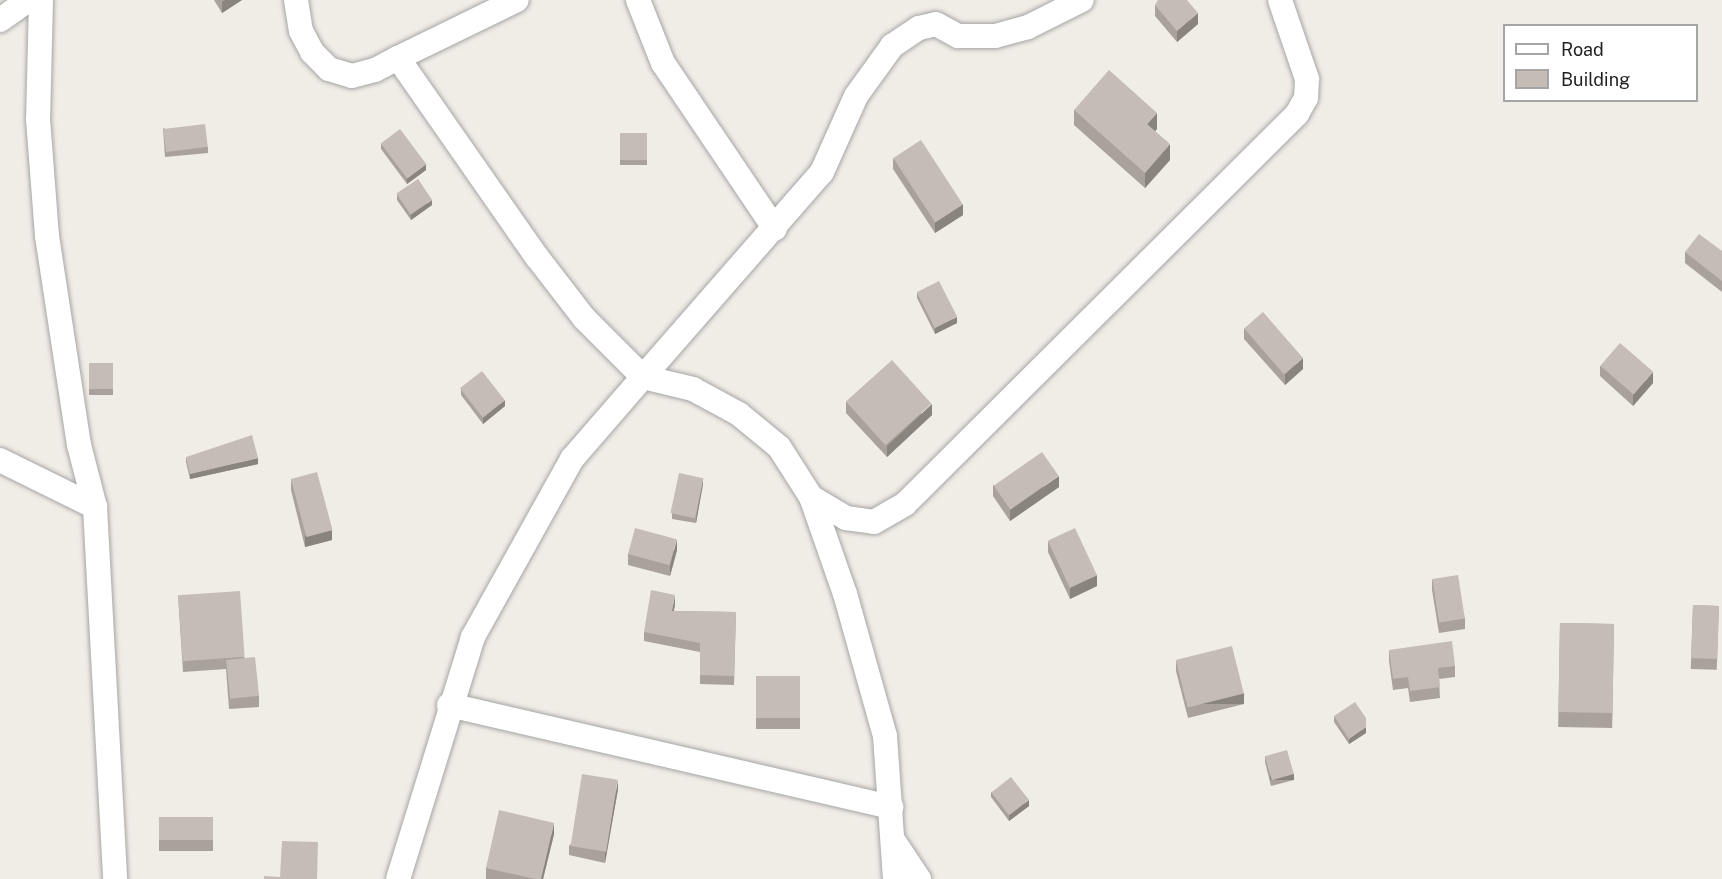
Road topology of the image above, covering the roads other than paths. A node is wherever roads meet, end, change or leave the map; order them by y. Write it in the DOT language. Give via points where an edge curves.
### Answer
graph roads {
  1 [pos="30,0"];
  2 [pos="41,0"];
  3 [pos="296,0"];
  4 [pos="517,0"];
  5 [pos="638,0"];
  6 [pos="1082,0"];
  7 [pos="1280,0"];
  8 [pos="0,20"];
  9 [pos="398,58"];
  10 [pos="775,230"];
  11 [pos="643,377"];
  12 [pos="0,460"];
  13 [pos="811,497"];
  14 [pos="95,507"];
  15 [pos="449,705"];
  16 [pos="891,807"];
  17 [pos="893,840"];
  18 [pos="116,879"];
  19 [pos="398,879"];
  20 [pos="895,879"];
  21 [pos="919,879"];
  1 -- 8 [label="street"];
  2 -- 14 [label="street" via="38,119 47,236 77,435"];
  3 -- 9 [label="street" via="301,30 312,52 329,69 352,76"];
  4 -- 9 [label="street"];
  5 -- 10 [label="street" via="663,63"];
  6 -- 10 [label="street" via="1028,27 995,36 958,36 936,24 919,28 892,46 856,96 822,172"];
  7 -- 13 [label="street" via="1307,79 1306,98 1297,114 905,504 874,522 846,518"];
  9 -- 11 [label="street" via="537,257 584,318"];
  10 -- 11 [label="street"];
  11 -- 13 [label="street" via="693,389 739,414 779,447"];
  11 -- 15 [label="street" via="572,459 473,637"];
  12 -- 14 [label="street"];
  13 -- 16 [label="street" via="885,736"];
  14 -- 18 [label="street"];
  15 -- 16 [label="street"];
  15 -- 19 [label="street"];
  16 -- 17 [label="street"];
  17 -- 20 [label="street"];
  17 -- 21 [label="street"];
}
